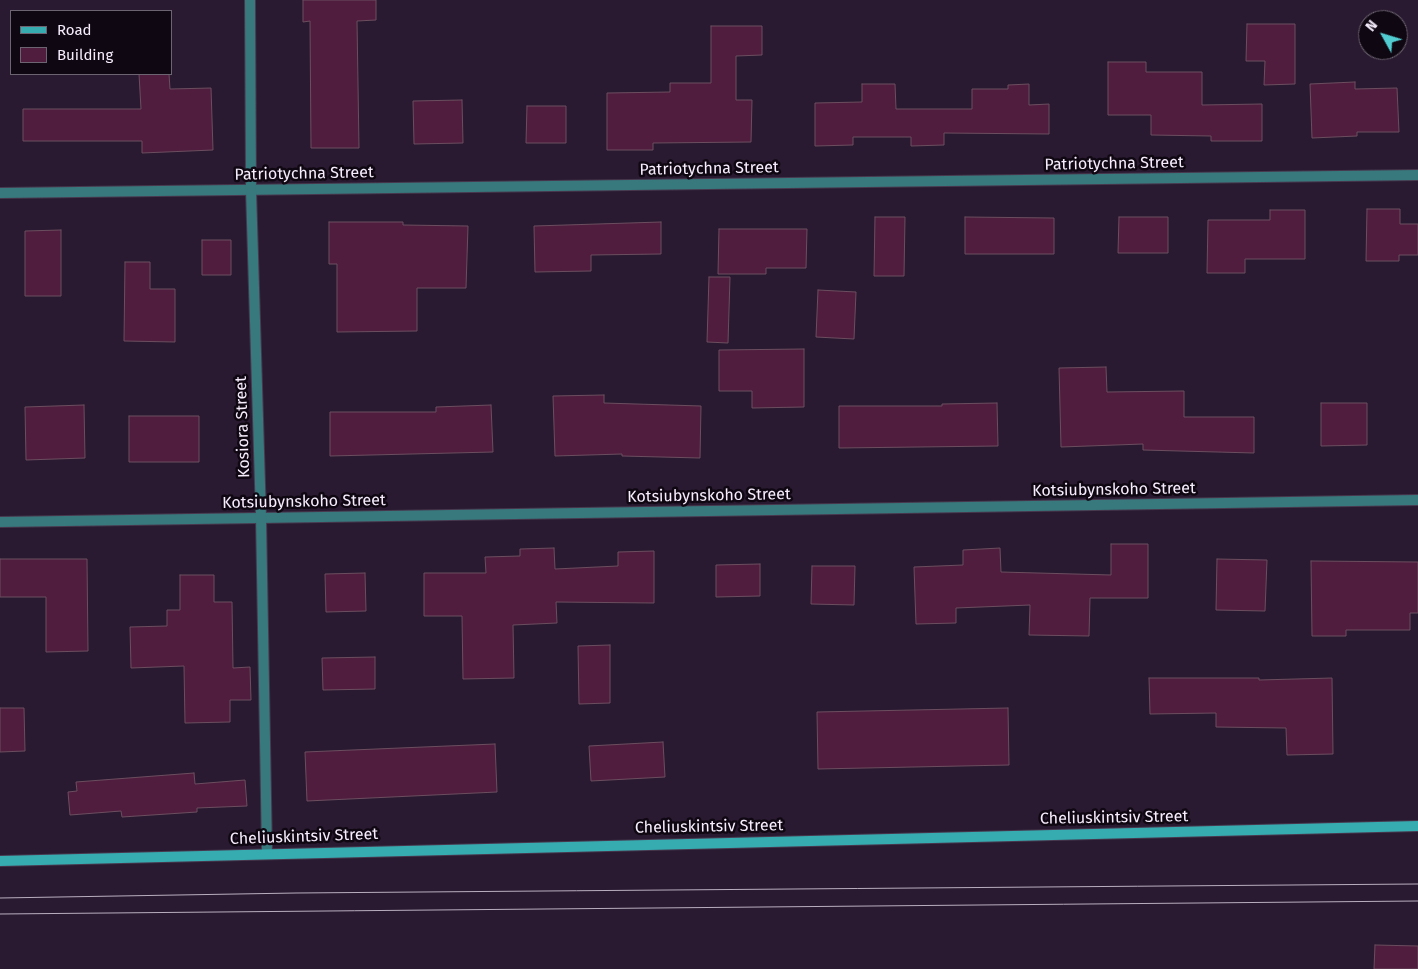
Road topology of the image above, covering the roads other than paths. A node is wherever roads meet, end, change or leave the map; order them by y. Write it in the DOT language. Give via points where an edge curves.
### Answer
graph roads {
  1 [pos="250,0"];
  2 [pos="1418,175"];
  3 [pos="251,190"];
  4 [pos="0,193"];
  5 [pos="1418,500"];
  6 [pos="261,517"];
  7 [pos="0,522"];
  8 [pos="1418,826"];
  9 [pos="267,853"];
  10 [pos="0,861"];
  1 -- 3 [label="street, Kosiora Street"];
  2 -- 3 [label="street, Patriotychna Street"];
  3 -- 4 [label="street, Patriotychna Street"];
  3 -- 6 [label="street, Kosiora Street"];
  5 -- 6 [label="street, Kotsiubynskoho Street"];
  6 -- 7 [label="street, Kotsiubynskoho Street"];
  6 -- 9 [label="street, Kosiora Street"];
  8 -- 9 [label="main road, Cheliuskintsiv Street"];
  9 -- 10 [label="main road, Cheliuskintsiv Street"];
}
